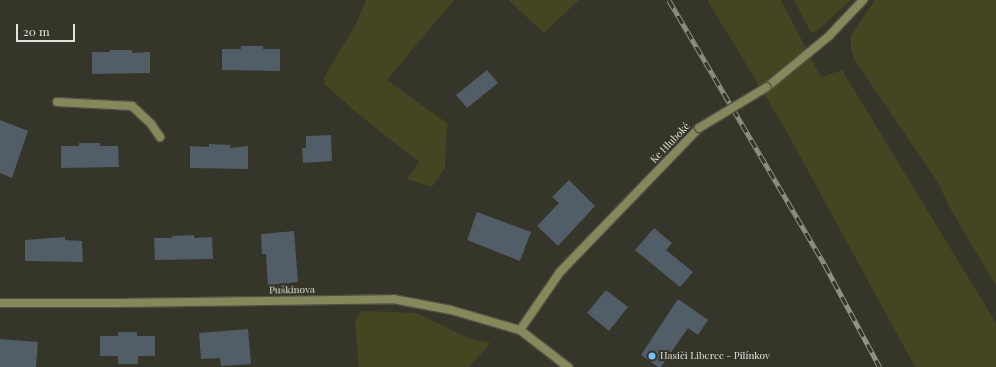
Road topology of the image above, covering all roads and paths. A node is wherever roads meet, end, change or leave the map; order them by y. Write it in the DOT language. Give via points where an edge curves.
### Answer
graph roads {
  1 [pos="863,0"];
  2 [pos="57,102"];
  3 [pos="160,137"];
  4 [pos="0,303"];
  5 [pos="520,330"];
  6 [pos="568,367"];
  1 -- 5 [label="street, Ke Hluboké, bridge" via="829,36 767,87 699,128 560,272"];
  2 -- 3 [label="street" via="132,106 151,124"];
  4 -- 5 [label="street, Puškinova" via="392,299 451,310"];
  5 -- 6 [label="street, Puškinova"];
}
